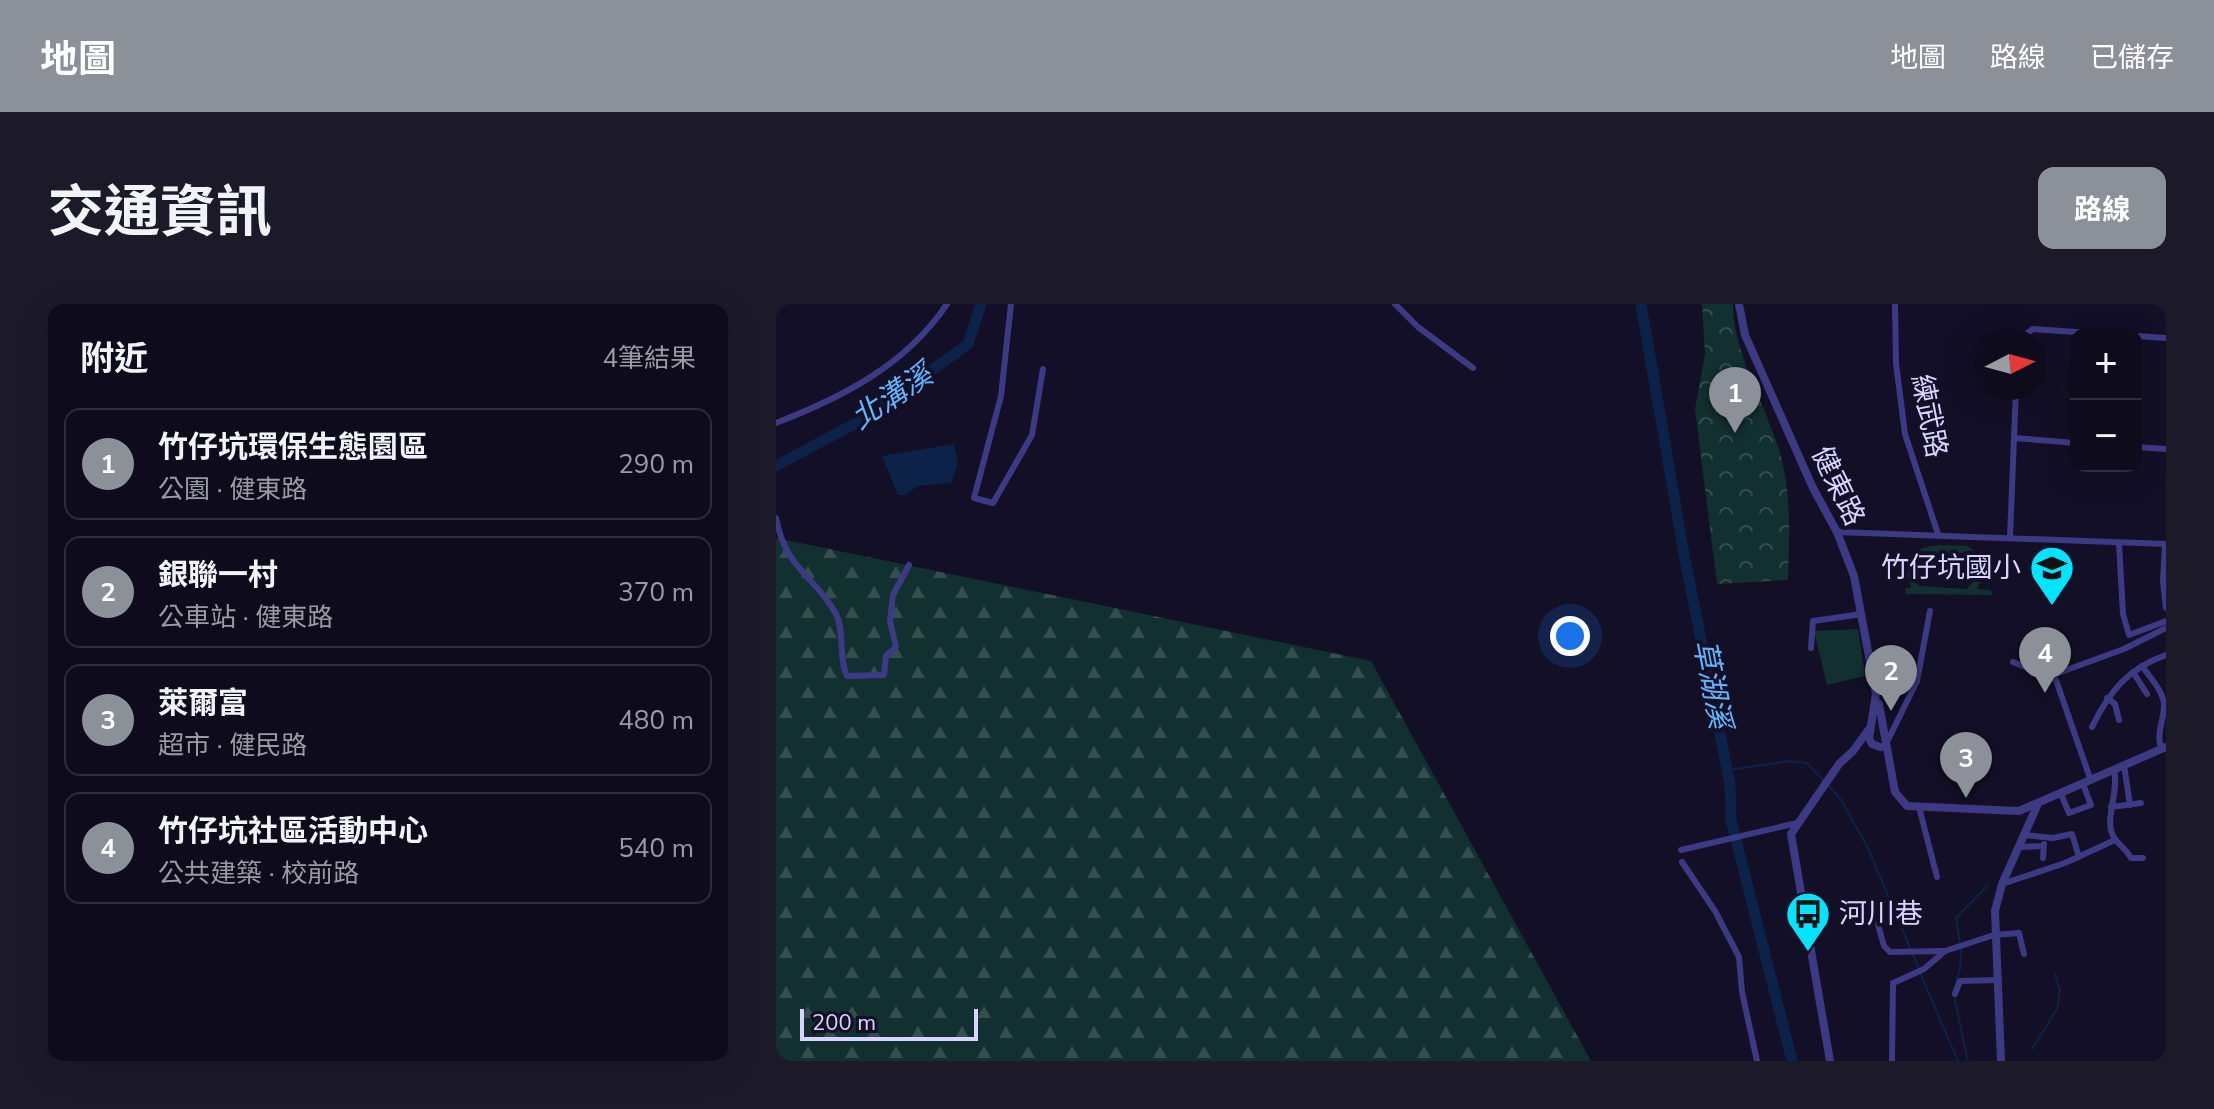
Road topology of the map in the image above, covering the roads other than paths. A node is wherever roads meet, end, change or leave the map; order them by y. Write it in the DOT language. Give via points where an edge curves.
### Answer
graph roads {
  1 [pos="947,304"];
  2 [pos="1011,304"];
  3 [pos="1395,304"];
  4 [pos="1739,304"];
  5 [pos="1895,304"];
  6 [pos="2046,330"];
  7 [pos="2070,332"];
  8 [pos="2142,336"];
  9 [pos="2166,338"];
  10 [pos="1473,368"];
  11 [pos="1043,369"];
  12 [pos="2016,400"];
  13 [pos="776,423"];
  14 [pos="2014,438"];
  15 [pos="2070,443"];
  16 [pos="2142,447"];
  17 [pos="2166,449"];
  18 [pos="776,518"];
  19 [pos="777,527"];
  20 [pos="1837,532"];
  21 [pos="1938,534"];
  22 [pos="2010,537"];
  23 [pos="2119,543"];
  24 [pos="2166,544"];
  25 [pos="909,565"];
  26 [pos="2166,608"];
  27 [pos="1930,611"];
  28 [pos="1862,614"];
  29 [pos="2166,621"];
  30 [pos="2166,628"];
  31 [pos="1811,648"];
  32 [pos="2166,655"];
  33 [pos="2013,662"];
  34 [pos="2142,666"];
  35 [pos="2133,672"];
  36 [pos="2050,676"];
  37 [pos="1876,694"];
  38 [pos="2147,694"];
  39 [pos="2107,698"];
  40 [pos="2119,720"];
  41 [pos="1873,721"];
  42 [pos="2092,727"];
  43 [pos="1884,745"];
  44 [pos="2164,748"];
  45 [pos="1853,751"];
  46 [pos="2124,765"];
  47 [pos="2114,771"];
  48 [pos="2087,783"];
  49 [pos="2061,794"];
  50 [pos="2141,803"];
  51 [pos="2130,805"];
  52 [pos="2037,806"];
  53 [pos="1919,807"];
  54 [pos="2111,807"];
  55 [pos="1797,823"];
  56 [pos="2025,835"];
  57 [pos="2045,837"];
  58 [pos="2115,840"];
  59 [pos="2043,846"];
  60 [pos="2019,847"];
  61 [pos="1681,850"];
  62 [pos="2079,857"];
  63 [pos="2043,858"];
  64 [pos="2143,858"];
  65 [pos="1682,862"];
  66 [pos="1937,877"];
  67 [pos="2002,884"];
  68 [pos="1875,914"];
  69 [pos="1994,935"];
  70 [pos="1945,951"];
  71 [pos="2024,954"];
  72 [pos="1996,980"];
  73 [pos="1955,994"];
  74 [pos="1757,1061"];
  75 [pos="1830,1061"];
  76 [pos="1892,1061"];
  77 [pos="2001,1061"];
  1 -- 13 [label="street" via="926,333 890,364 826,405"];
  2 -- 11 [label="street" via="1001,396 974,498 993,503 1032,435"];
  3 -- 10 [label="street"];
  4 -- 20 [label="street, 健東路" via="1745,335"];
  5 -- 21 [label="street, 練武路" via="1905,434"];
  6 -- 7 [label="street"];
  8 -- 9 [label="street"];
  12 -- 14 [label="street"];
  14 -- 15 [label="street"];
  14 -- 22 [label="street"];
  16 -- 17 [label="street"];
  18 -- 19 [label="street"];
  19 -- 25 [label="street" via="793,565 837,616 847,676 884,675 886,656 896,647 890,621 893,595"];
  20 -- 21 [label="street"];
  20 -- 28 [label="street, 健東路"];
  21 -- 22 [label="street"];
  22 -- 23 [label="street"];
  23 -- 24 [label="street"];
  23 -- 29 [label="street" via="2129,635"];
  24 -- 26 [label="street"];
  27 -- 43 [label="street" via="1917,681"];
  28 -- 31 [label="street" via="1813,621"];
  28 -- 37 [label="street, 健東路"];
  30 -- 36 [label="street"];
  32 -- 34 [label="street"];
  33 -- 36 [label="street"];
  34 -- 35 [label="street"];
  34 -- 44 [label="street" via="2162,696 2158,737"];
  35 -- 38 [label="street"];
  35 -- 39 [label="street"];
  36 -- 48 [label="street" via="2063,695"];
  37 -- 41 [label="street, 健東路"];
  37 -- 43 [label="street, 健東路"];
  39 -- 40 [label="street" via="2115,704"];
  39 -- 42 [label="street"];
  41 -- 43 [label="street, 健東路" via="1870,742"];
  41 -- 45 [label="street, 健東路"];
  43 -- 45 [label="street"];
  43 -- 53 [label="street" via="1899,801"];
  44 -- 46 [label="street"];
  45 -- 55 [label="street, 健東路"];
  46 -- 47 [label="street"];
  46 -- 51 [label="street"];
  47 -- 48 [label="street"];
  47 -- 54 [label="street" via="2117,794"];
  48 -- 49 [label="street"];
  48 -- 49 [label="street" via="2091,805 2069,813"];
  49 -- 52 [label="street"];
  50 -- 51 [label="street"];
  51 -- 54 [label="street"];
  52 -- 53 [label="street" via="2009,813"];
  52 -- 56 [label="street"];
  53 -- 66 [label="street"];
  54 -- 58 [label="street"];
  55 -- 61 [label="street"];
  55 -- 75 [label="street" via="1792,849"];
  56 -- 57 [label="street"];
  56 -- 60 [label="street"];
  57 -- 59 [label="street"];
  57 -- 62 [label="street" via="2072,834"];
  58 -- 62 [label="street"];
  58 -- 64 [label="street" via="2124,844 2131,858"];
  59 -- 60 [label="street"];
  59 -- 63 [label="street"];
  60 -- 67 [label="street"];
  62 -- 67 [label="street"];
  65 -- 74 [label="street" via="1739,957"];
  67 -- 69 [label="street"];
  68 -- 70 [label="street" via="1890,952"];
  69 -- 70 [label="street"];
  69 -- 71 [label="street" via="2019,933"];
  69 -- 72 [label="street"];
  70 -- 76 [label="street" via="1924,969 1893,983"];
  72 -- 73 [label="street" via="1960,981"];
  72 -- 77 [label="street"];
}
